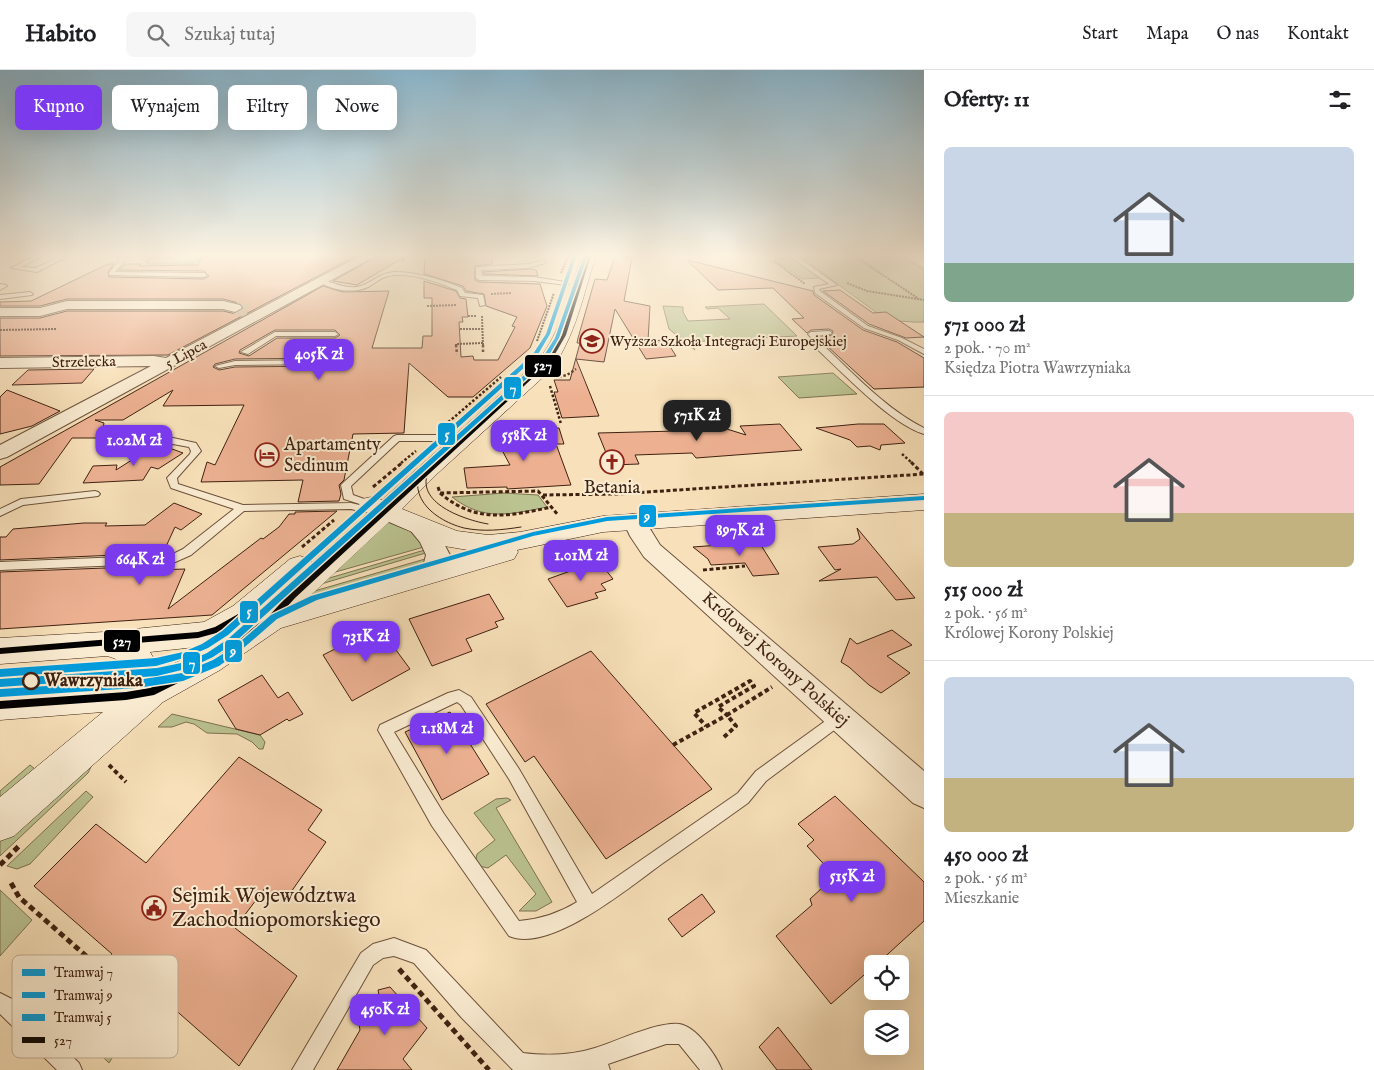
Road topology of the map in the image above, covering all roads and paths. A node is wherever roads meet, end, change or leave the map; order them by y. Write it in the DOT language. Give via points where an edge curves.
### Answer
graph roads {
  1 [pos="279,302"];
  2 [pos="482,302"];
  3 [pos="553,302"];
  4 [pos="556,302"];
  5 [pos="574,302"];
  6 [pos="831,302"];
  7 [pos="482,305"];
  8 [pos="427,306"];
  9 [pos="235,308"];
  10 [pos="0,312"];
  11 [pos="56,329"];
  12 [pos="482,329"];
  13 [pos="0,330"];
  14 [pos="460,330"];
  15 [pos="829,333"];
  16 [pos="335,334"];
  17 [pos="536,342"];
  18 [pos="483,343"];
  19 [pos="244,352"];
  20 [pos="924,352"];
  21 [pos="483,353"];
  22 [pos="457,354"];
  23 [pos="9,361"];
  24 [pos="325,362"];
  25 [pos="168,363"];
  26 [pos="219,366"];
  27 [pos="576,369"];
  28 [pos="504,374"];
  29 [pos="554,378"];
  30 [pos="548,379"];
  31 [pos="561,424"];
  32 [pos="924,431"];
  33 [pos="438,438"];
  34 [pos="108,442"];
  35 [pos="0,453"];
  36 [pos="902,454"];
  37 [pos="924,474"];
  38 [pos="438,485"];
  39 [pos="440,493"];
  40 [pos="95,494"];
  41 [pos="542,495"];
  42 [pos="924,502"];
  43 [pos="366,506"];
  44 [pos="242,508"];
  45 [pos="0,512"];
  46 [pos="634,521"];
  47 [pos="417,525"];
  48 [pos="570,531"];
  49 [pos="300,549"];
  50 [pos="0,566"];
  51 [pos="745,566"];
  52 [pos="700,571"];
  53 [pos="426,576"];
  54 [pos="271,619"];
  55 [pos="104,644"];
  56 [pos="0,651"];
  57 [pos="792,675"];
  58 [pos="151,692"];
  59 [pos="0,705"];
  60 [pos="727,715"];
  61 [pos="840,718"];
  62 [pos="706,726"];
  63 [pos="724,737"];
  64 [pos="673,744"];
  65 [pos="114,758"];
  66 [pos="102,759"];
  67 [pos="108,764"];
  68 [pos="101,770"];
  69 [pos="126,782"];
  70 [pos="924,792"];
  71 [pos="12,832"];
  72 [pos="0,865"];
  73 [pos="10,883"];
  74 [pos="589,906"];
  75 [pos="85,955"];
  76 [pos="389,967"];
  77 [pos="0,1004"];
  78 [pos="12,1012"];
  79 [pos="60,1058"];
  80 [pos="596,1065"];
  81 [pos="72,1070"];
  82 [pos="302,1070"];
  83 [pos="489,1070"];
  84 [pos="712,1070"];
  1 -- 25 [label="street, 5 Lipca"];
  2 -- 7 [label="lane"];
  3 -- 17 [label="path"];
  4 -- 33 [label="street" via="548,333 538,352"];
  5 -- 43 [label="street" via="564,335 549,360"];
  6 -- 20 [label="lane" via="866,327"];
  7 -- 8 [label="path"];
  7 -- 12 [label="path"];
  9 -- 10 [label="street" via="223,305 137,305 122,311"];
  11 -- 13 [label="path"];
  12 -- 14 [label="path"];
  12 -- 18 [label="path"];
  15 -- 32 [label="lane" via="811,334 820,342 820,347 870,394"];
  16 -- 19 [label="lane" via="275,334"];
  18 -- 21 [label="path"];
  18 -- 22 [label="path" via="456,344"];
  23 -- 25 [label="street, Strzelecka"];
  24 -- 26 [label="lane"];
  25 -- 35 [label="street, 5 Lipca"];
  27 -- 29 [label="path"];
  28 -- 33 [label="path"];
  30 -- 31 [label="path"];
  33 -- 43 [label="street"];
  33 -- 43 [label="path" via="408,460"];
  34 -- 44 [label="lane" via="173,441 194,445 194,455 172,478 174,486"];
  36 -- 37 [label="path"];
  37 -- 41 [label="path" via="616,494"];
  38 -- 39 [label="path"];
  39 -- 41 [label="path" via="538,490"];
  39 -- 41 [label="path" via="454,505 475,515 495,516 552,507"];
  40 -- 45 [label="lane" via="21,502"];
  42 -- 46 [label="street"];
  43 -- 44 [label="lane"];
  43 -- 47 [label="street"];
  43 -- 49 [label="path"];
  43 -- 54 [label="street"];
  43 -- 55 [label="street" via="245,612 222,627 198,635"];
  44 -- 50 [label="lane" via="173,560"];
  46 -- 48 [label="street"];
  46 -- 57 [label="street, Królowej Korony Polskiej" via="652,552"];
  47 -- 48 [label="street" via="453,540 479,544 515,542"];
  47 -- 53 [label="street" via="430,538 438,555 435,566"];
  48 -- 53 [label="street"];
  51 -- 52 [label="path"];
  53 -- 54 [label="street"];
  54 -- 58 [label="street" via="208,661"];
  55 -- 56 [label="street"];
  55 -- 58 [label="street" via="122,646 132,652 142,664"];
  57 -- 60 [label="path"];
  57 -- 61 [label="street, Królowej Korony Polskiej"];
  58 -- 59 [label="street"];
  58 -- 71 [label="street"];
  60 -- 62 [label="path"];
  60 -- 62 [label="path" via="718,706 754,686 750,682 694,713"];
  60 -- 63 [label="path" via="736,726"];
  61 -- 70 [label="street, Królowej Korony Polskiej"];
  61 -- 74 [label="lane" via="761,776 743,798"];
  62 -- 64 [label="path"];
  65 -- 67 [label="path"];
  66 -- 67 [label="path"];
  67 -- 68 [label="path"];
  67 -- 69 [label="path"];
  71 -- 72 [label="path"];
  73 -- 75 [label="path" via="20,897"];
  74 -- 74 [label="lane" via="553,924 529,931 515,930 438,820 385,730 453,698 459,696 466,701 514,774"];
  76 -- 83 [label="path" via="398,968 404,974"];
  77 -- 78 [label="lane"];
  79 -- 81 [label="lane"];
  80 -- 82 [label="lane" via="518,1062 420,956 394,947 379,950 367,959"];
  80 -- 84 [label="lane" via="666,1034 681,1034 690,1039"];
}
